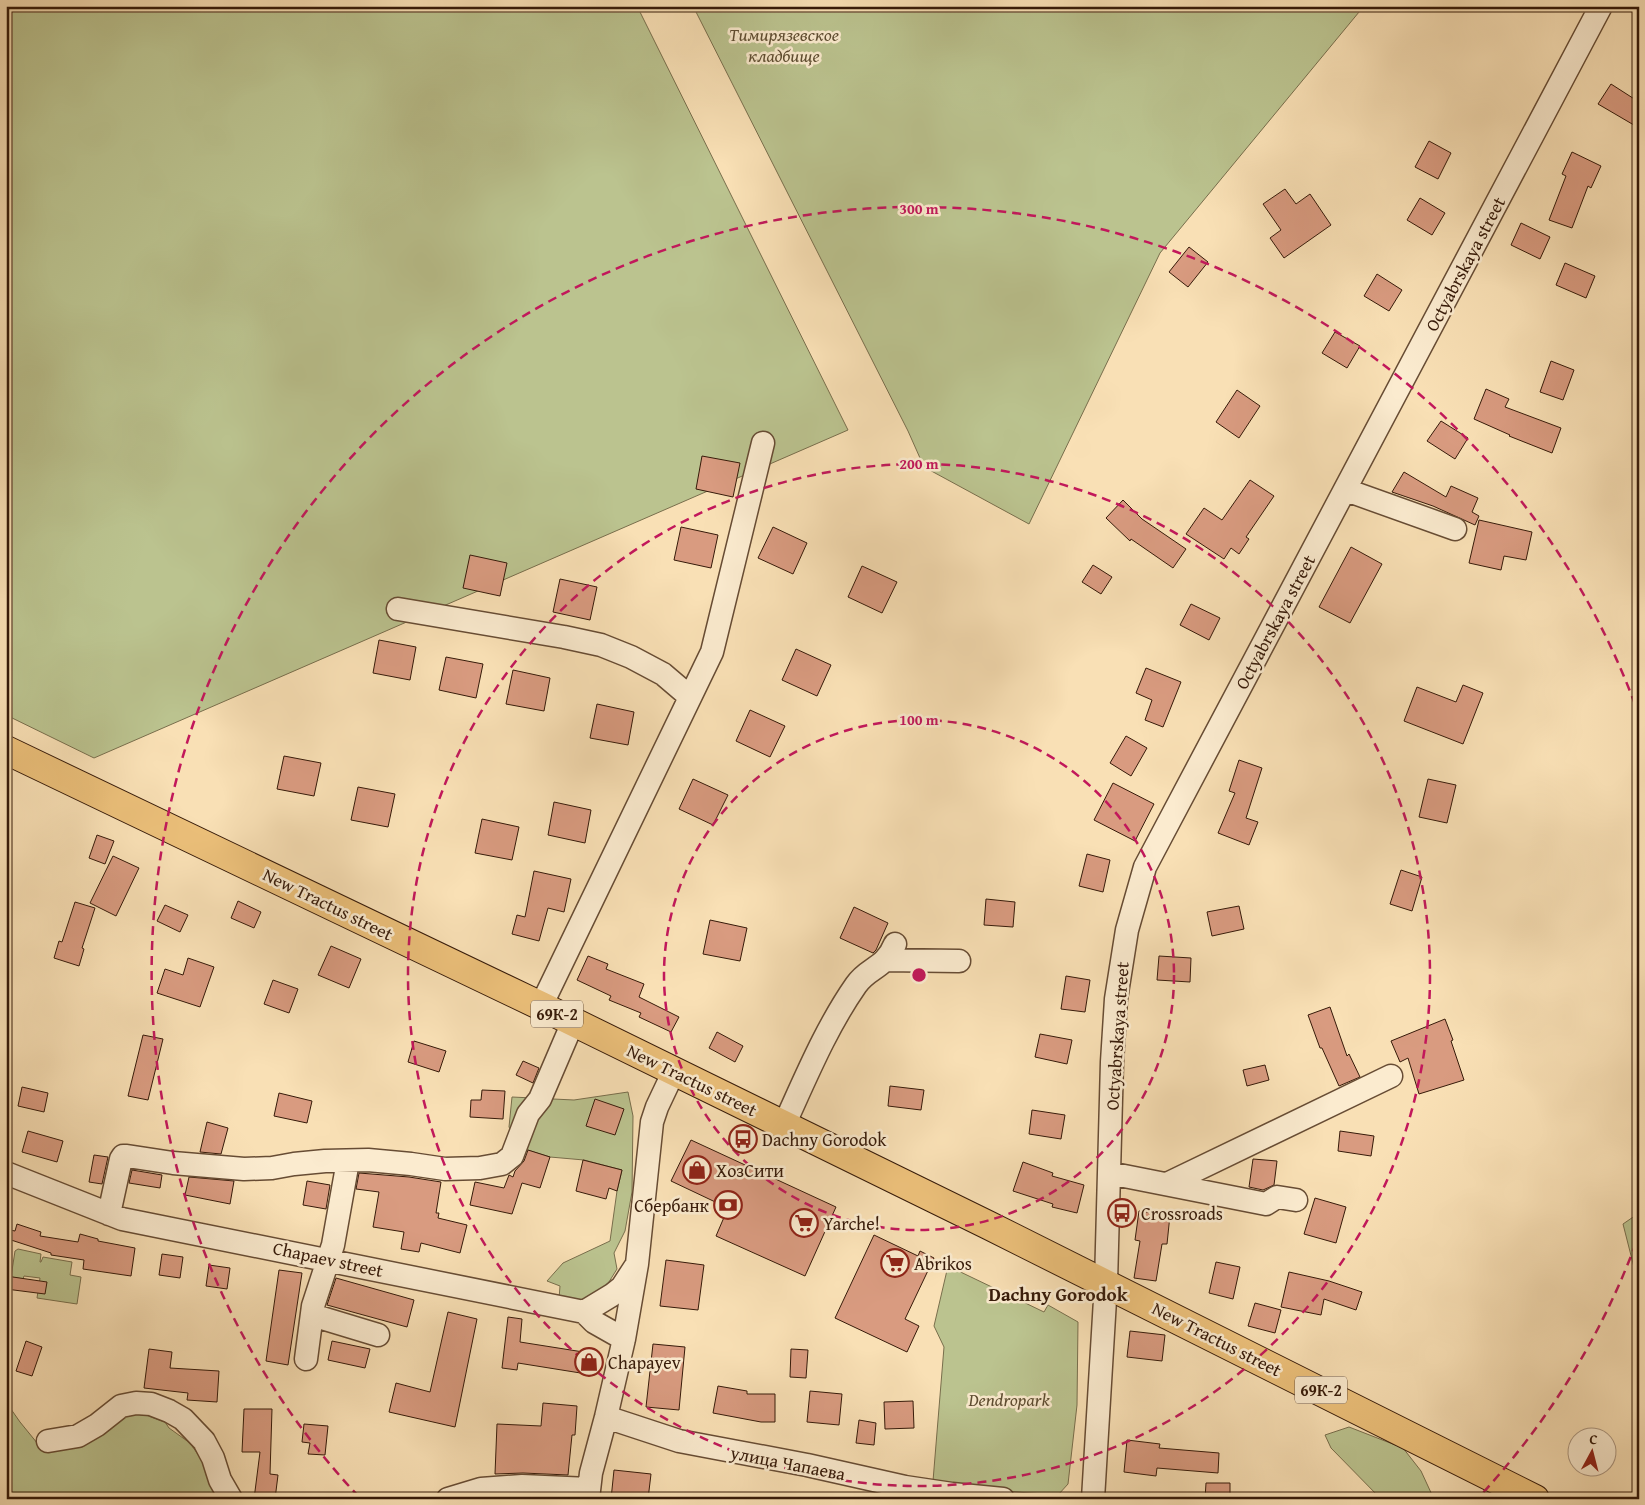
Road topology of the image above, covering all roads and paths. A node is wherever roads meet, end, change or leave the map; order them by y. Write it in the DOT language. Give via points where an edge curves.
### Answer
graph roads {
  1 [pos="1601,6"];
  2 [pos="763,443"];
  3 [pos="1346,490"];
  4 [pos="1455,528"];
  5 [pos="398,609"];
  6 [pos="690,697"];
  7 [pos="6,750"];
  8 [pos="959,961"];
  9 [pos="541,1006"];
  10 [pos="573,1022"];
  11 [pos="674,1071"];
  12 [pos="1391,1076"];
  13 [pos="784,1125"];
  14 [pos="348,1161"];
  15 [pos="6,1173"];
  16 [pos="1108,1173"];
  17 [pos="1167,1184"];
  18 [pos="1296,1200"];
  19 [pos="109,1214"];
  20 [pos="328,1259"];
  21 [pos="637,1264"];
  22 [pos="1106,1283"];
  23 [pos="584,1312"];
  24 [pos="312,1316"];
  25 [pos="378,1335"];
  26 [pos="624,1339"];
  27 [pos="306,1359"];
  28 [pos="606,1417"];
  29 [pos="48,1441"];
  30 [pos="588,1494"];
  31 [pos="231,1499"];
  32 [pos="448,1499"];
  33 [pos="1003,1499"];
  34 [pos="1093,1499"];
  35 [pos="1535,1499"];
  1 -- 3 [label="street, Octyabrskaya street"];
  2 -- 6 [label="street" via="712,652"];
  3 -- 4 [label="street"];
  3 -- 16 [label="street, Octyabrskaya street" via="1145,867 1127,930 1116,999"];
  5 -- 6 [label="street" via="601,646 663,674"];
  6 -- 9 [label="street"];
  7 -- 9 [label="main road, New Tractus street / 69К-2"];
  8 -- 13 [label="street" via="890,952 858,982 839,1012"];
  9 -- 10 [label="main road, New Tractus street / 69К-2"];
  10 -- 11 [label="main road, New Tractus street / 69К-2"];
  10 -- 14 [label="street" via="540,1099 528,1114 512,1156 502,1164 446,1169"];
  11 -- 13 [label="main road, New Tractus street / 69К-2"];
  11 -- 21 [label="street" via="652,1122"];
  12 -- 17 [label="street"];
  13 -- 22 [label="main road, New Tractus street / 69К-2"];
  14 -- 19 [label="street" via="244,1169 123,1156"];
  14 -- 20 [label="street"];
  15 -- 19 [label="street, Chapaev street"];
  16 -- 17 [label="street"];
  16 -- 22 [label="street, Octyabrskaya street"];
  17 -- 18 [label="street" via="1266,1204 1277,1197"];
  19 -- 20 [label="street, Chapaev street"];
  20 -- 23 [label="street, Chapaev street"];
  20 -- 24 [label="street"];
  21 -- 23 [label="street" via="622,1287"];
  21 -- 26 [label="street"];
  22 -- 34 [label="street, Octyabrskaya street"];
  22 -- 35 [label="main road, New Tractus street / 69К-2"];
  23 -- 26 [label="street" via="594,1322"];
  24 -- 25 [label="street"];
  24 -- 27 [label="street"];
  26 -- 28 [label="street"];
  28 -- 30 [label="street"];
  28 -- 33 [label="street, улица Чапаева" via="688,1443 807,1465 905,1488"];
  29 -- 31 [label="street" via="78,1436 121,1406 151,1404 183,1420 204,1441"];
  30 -- 32 [label="street" via="522,1486 481,1489"];
}
